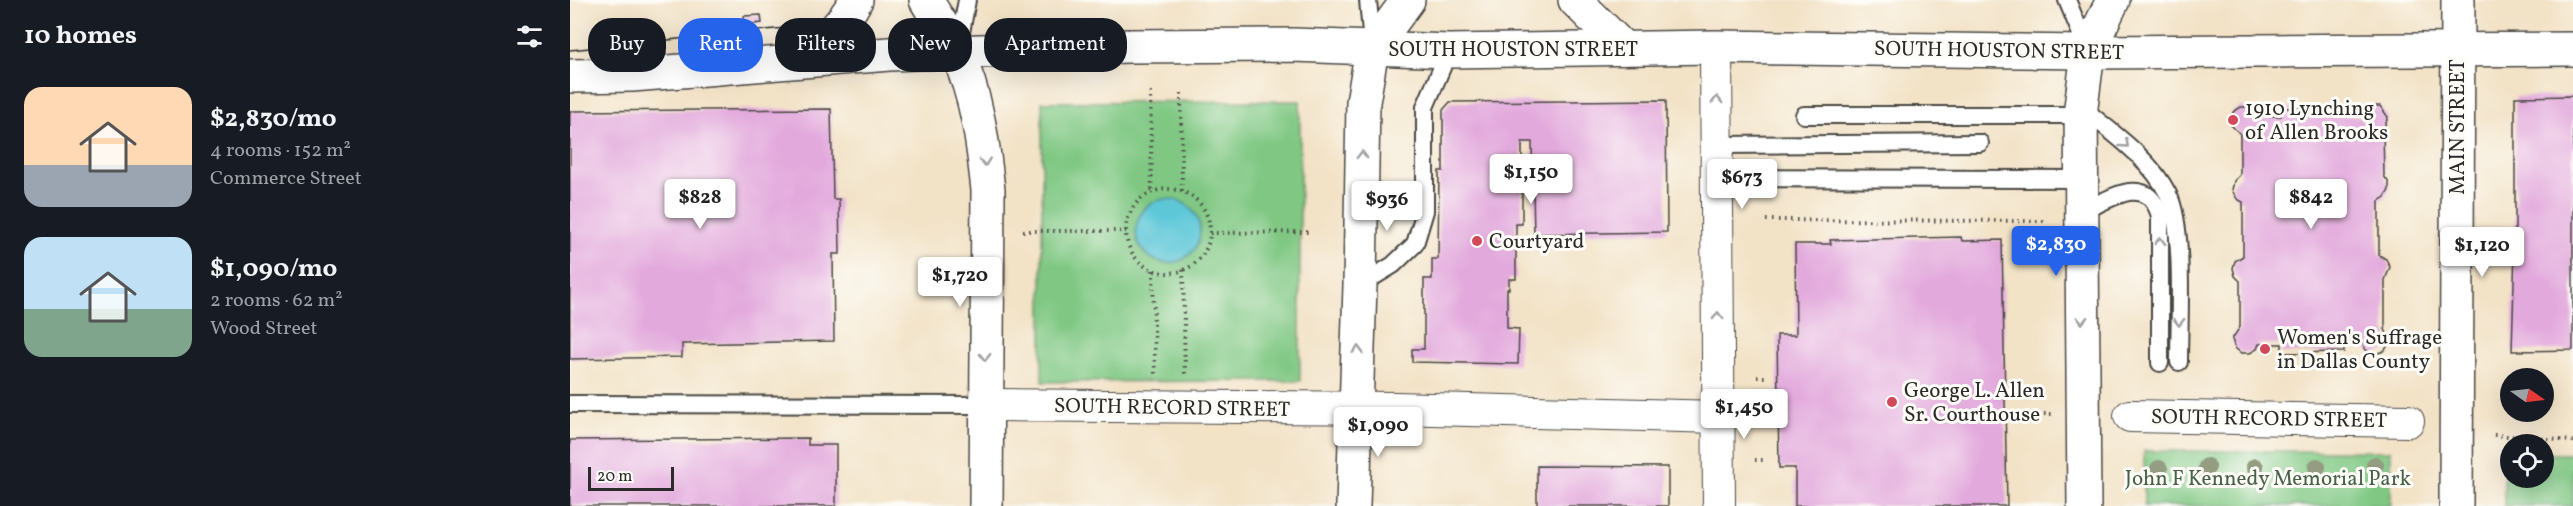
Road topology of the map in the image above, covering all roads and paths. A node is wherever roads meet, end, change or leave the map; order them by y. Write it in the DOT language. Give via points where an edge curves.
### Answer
graph roads {
  1 [pos="856,0"];
  2 [pos="926,0"];
  3 [pos="967,0"];
  4 [pos="1368,0"];
  5 [pos="1408,0"];
  6 [pos="1575,0"];
  7 [pos="2067,0"];
  8 [pos="2114,0"];
  9 [pos="2458,0"];
  10 [pos="845,18"];
  11 [pos="937,18"];
  12 [pos="964,18"];
  13 [pos="1716,47"];
  14 [pos="1623,48"];
  15 [pos="1372,49"];
  16 [pos="2573,49"];
  17 [pos="2457,50"];
  18 [pos="972,51"];
  19 [pos="1449,51"];
  20 [pos="2088,52"];
  21 [pos="775,62"];
  22 [pos="964,72"];
  23 [pos="570,76"];
  24 [pos="1150,92"];
  25 [pos="1181,93"];
  26 [pos="2081,111"];
  27 [pos="1804,115"];
  28 [pos="1980,143"];
  29 [pos="1717,145"];
  30 [pos="1717,178"];
  31 [pos="2080,179"];
  32 [pos="1182,191"];
  33 [pos="1152,192"];
  34 [pos="2080,213"];
  35 [pos="1766,220"];
  36 [pos="2044,221"];
  37 [pos="1023,231"];
  38 [pos="1126,231"];
  39 [pos="1312,232"];
  40 [pos="1210,233"];
  41 [pos="1153,270"];
  42 [pos="1184,270"];
  43 [pos="1360,285"];
  44 [pos="2179,362"];
  45 [pos="2160,363"];
  46 [pos="1155,375"];
  47 [pos="1185,375"];
  48 [pos="1757,377"];
  49 [pos="1765,377"];
  50 [pos="570,404"];
  51 [pos="986,405"];
  52 [pos="1356,409"];
  53 [pos="2044,414"];
  54 [pos="2052,414"];
  55 [pos="2130,416"];
  56 [pos="1719,417"];
  57 [pos="2408,421"];
  58 [pos="2494,435"];
  59 [pos="2573,441"];
  60 [pos="1755,460"];
  61 [pos="1765,460"];
  62 [pos="986,506"];
  63 [pos="1353,506"];
  64 [pos="1719,506"];
  65 [pos="2084,506"];
  66 [pos="2456,506"];
  1 -- 10 [label="main road"];
  2 -- 11 [label="main road"];
  3 -- 12 [label="lane"];
  4 -- 15 [label="lane"];
  5 -- 15 [label="main road"];
  6 -- 14 [label="main road"];
  7 -- 20 [label="lane"];
  8 -- 20 [label="main road"];
  9 -- 17 [label="main road, MAIN STREET"];
  13 -- 14 [label="main road, SOUTH HOUSTON STREET"];
  13 -- 20 [label="main road, SOUTH HOUSTON STREET"];
  29 -- 13 [label="street, one-way"];
  14 -- 19 [label="main road, SOUTH HOUSTON STREET"];
  15 -- 18 [label="main road, SOUTH HOUSTON STREET" via="1294,45"];
  15 -- 19 [label="main road, SOUTH HOUSTON STREET"];
  43 -- 15 [label="main road, one-way" via="1363,102"];
  16 -- 17 [label="main road, SOUTH HOUSTON STREET"];
  17 -- 20 [label="main road, SOUTH HOUSTON STREET"];
  17 -- 66 [label="main road, MAIN STREET"];
  19 -- 43 [label="lane" via="1425,107 1425,211 1415,244 1393,265"];
  20 -- 26 [label="main road"];
  21 -- 23 [label="main road, SOUTH HOUSTON STREET" via="632,75"];
  22 -- 51 [label="main road, one-way" via="983,139 988,190"];
  24 -- 33 [label="path"];
  25 -- 32 [label="path"];
  26 -- 27 [label="lane"];
  26 -- 31 [label="main road"];
  26 -- 44 [label="lane, one-way" via="2129,147 2155,173 2169,195 2178,246"];
  28 -- 29 [label="lane"];
  29 -- 30 [label="street"];
  30 -- 31 [label="lane"];
  56 -- 30 [label="street, one-way"];
  31 -- 34 [label="main road"];
  32 -- 33 [label="path"];
  32 -- 40 [label="path" via="1203,208"];
  33 -- 38 [label="path" via="1133,208"];
  45 -- 34 [label="lane, one-way" via="2160,216 2156,204 2149,195 2128,192"];
  34 -- 65 [label="main road, one-way"];
  35 -- 36 [label="path"];
  37 -- 38 [label="path"];
  38 -- 41 [label="path" via="1134,254"];
  39 -- 40 [label="path"];
  40 -- 42 [label="path" via="1205,251"];
  41 -- 42 [label="path"];
  41 -- 46 [label="path"];
  42 -- 47 [label="path"];
  52 -- 43 [label="main road, one-way"];
  48 -- 49 [label="path"];
  50 -- 51 [label="lane"];
  51 -- 52 [label="street, SOUTH RECORD STREET"];
  51 -- 62 [label="main road"];
  52 -- 56 [label="street, SOUTH RECORD STREET"];
  52 -- 63 [label="main road"];
  53 -- 54 [label="path"];
  55 -- 57 [label="street, SOUTH RECORD STREET"];
  56 -- 64 [label="street"];
  58 -- 59 [label="path"];
  60 -- 61 [label="path"];
}
